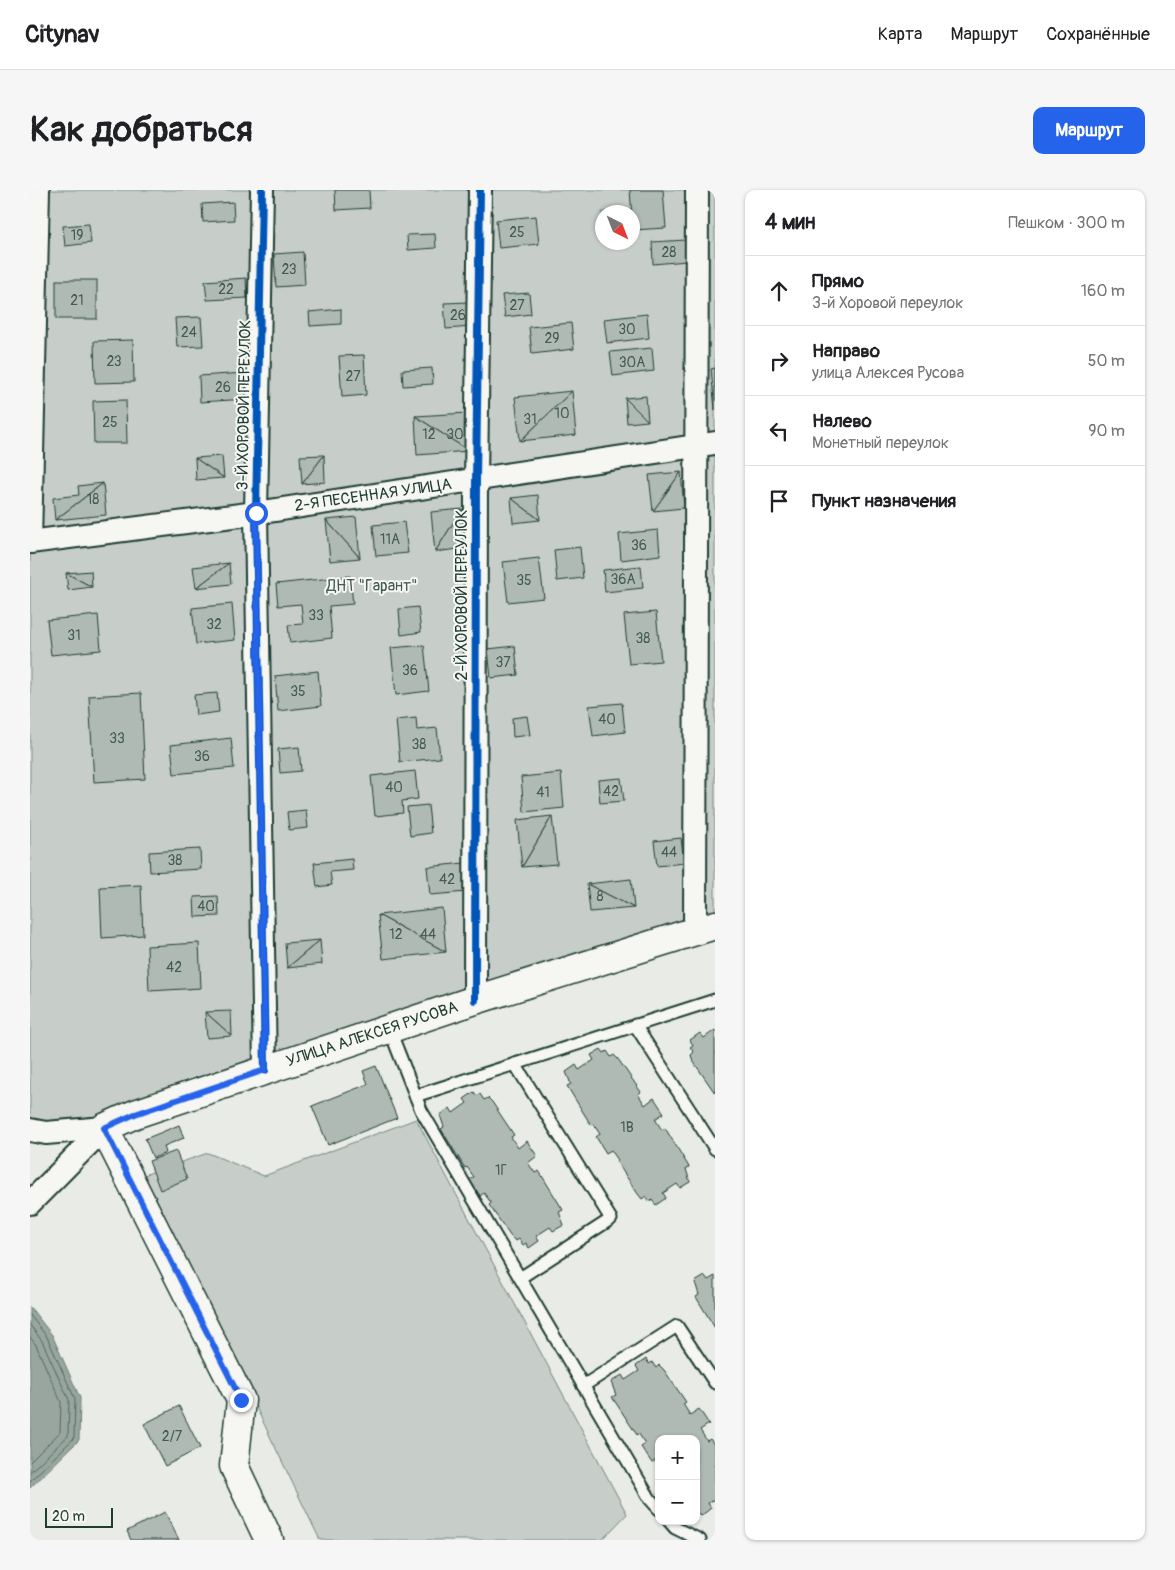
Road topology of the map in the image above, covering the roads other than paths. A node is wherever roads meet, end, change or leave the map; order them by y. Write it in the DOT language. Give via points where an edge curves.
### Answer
graph roads {
  1 [pos="38,190"];
  2 [pos="262,190"];
  3 [pos="480,190"];
  4 [pos="697,190"];
  5 [pos="706,444"];
  6 [pos="476,480"];
  7 [pos="256,513"];
  8 [pos="30,542"];
  9 [pos="705,927"];
  10 [pos="475,1000"];
  11 [pos="715,1000"];
  12 [pos="635,1025"];
  13 [pos="389,1028"];
  14 [pos="515,1064"];
  15 [pos="265,1070"];
  16 [pos="415,1096"];
  17 [pos="104,1128"];
  18 [pos="30,1130"];
  19 [pos="715,1149"];
  20 [pos="30,1203"];
  21 [pos="520,1278"];
  22 [pos="715,1383"];
  23 [pos="583,1386"];
  24 [pos="655,1505"];
  25 [pos="673,1525"];
  26 [pos="269,1540"];
  27 [pos="700,1540"];
  1 -- 8 [label="street"];
  2 -- 7 [label="street, 3-Й ХОРОВОЙ ПЕРЕУЛОК"];
  3 -- 6 [label="street, 2-Й ХОРОВОЙ ПЕРЕУЛОК"];
  4 -- 5 [label="street"];
  5 -- 6 [label="street, 2-Я ПЕСЕННАЯ УЛИЦА"];
  5 -- 9 [label="street"];
  6 -- 7 [label="street, 2-Я ПЕСЕННАЯ УЛИЦА"];
  6 -- 10 [label="street, 2-Й ХОРОВОЙ ПЕРЕУЛОК"];
  7 -- 8 [label="street, 2-Я ПЕСЕННАЯ УЛИЦА"];
  7 -- 15 [label="street, 3-Й ХОРОВОЙ ПЕРЕУЛОК"];
  9 -- 10 [label="street, УЛИЦА АЛЕКСЕЯ РУСОВА"];
  10 -- 13 [label="street, УЛИЦА АЛЕКСЕЯ РУСОВА"];
  11 -- 12 [label="lane"];
  12 -- 14 [label="lane"];
  12 -- 19 [label="lane"];
  13 -- 15 [label="street, УЛИЦА АЛЕКСЕЯ РУСОВА"];
  13 -- 16 [label="lane"];
  14 -- 16 [label="lane"];
  14 -- 21 [label="lane" via="612,1219"];
  15 -- 17 [label="street, УЛИЦА АЛЕКСЕЯ РУСОВА" via="135,1114"];
  16 -- 21 [label="lane"];
  17 -- 18 [label="street" via="46,1133"];
  17 -- 20 [label="street, УЛИЦА АЛЕКСЕЯ РУСОВА"];
  17 -- 26 [label="street" via="241,1400 234,1466"];
  21 -- 23 [label="lane"];
  22 -- 23 [label="lane" via="676,1326"];
  23 -- 24 [label="lane"];
  25 -- 27 [label="lane"];
}
